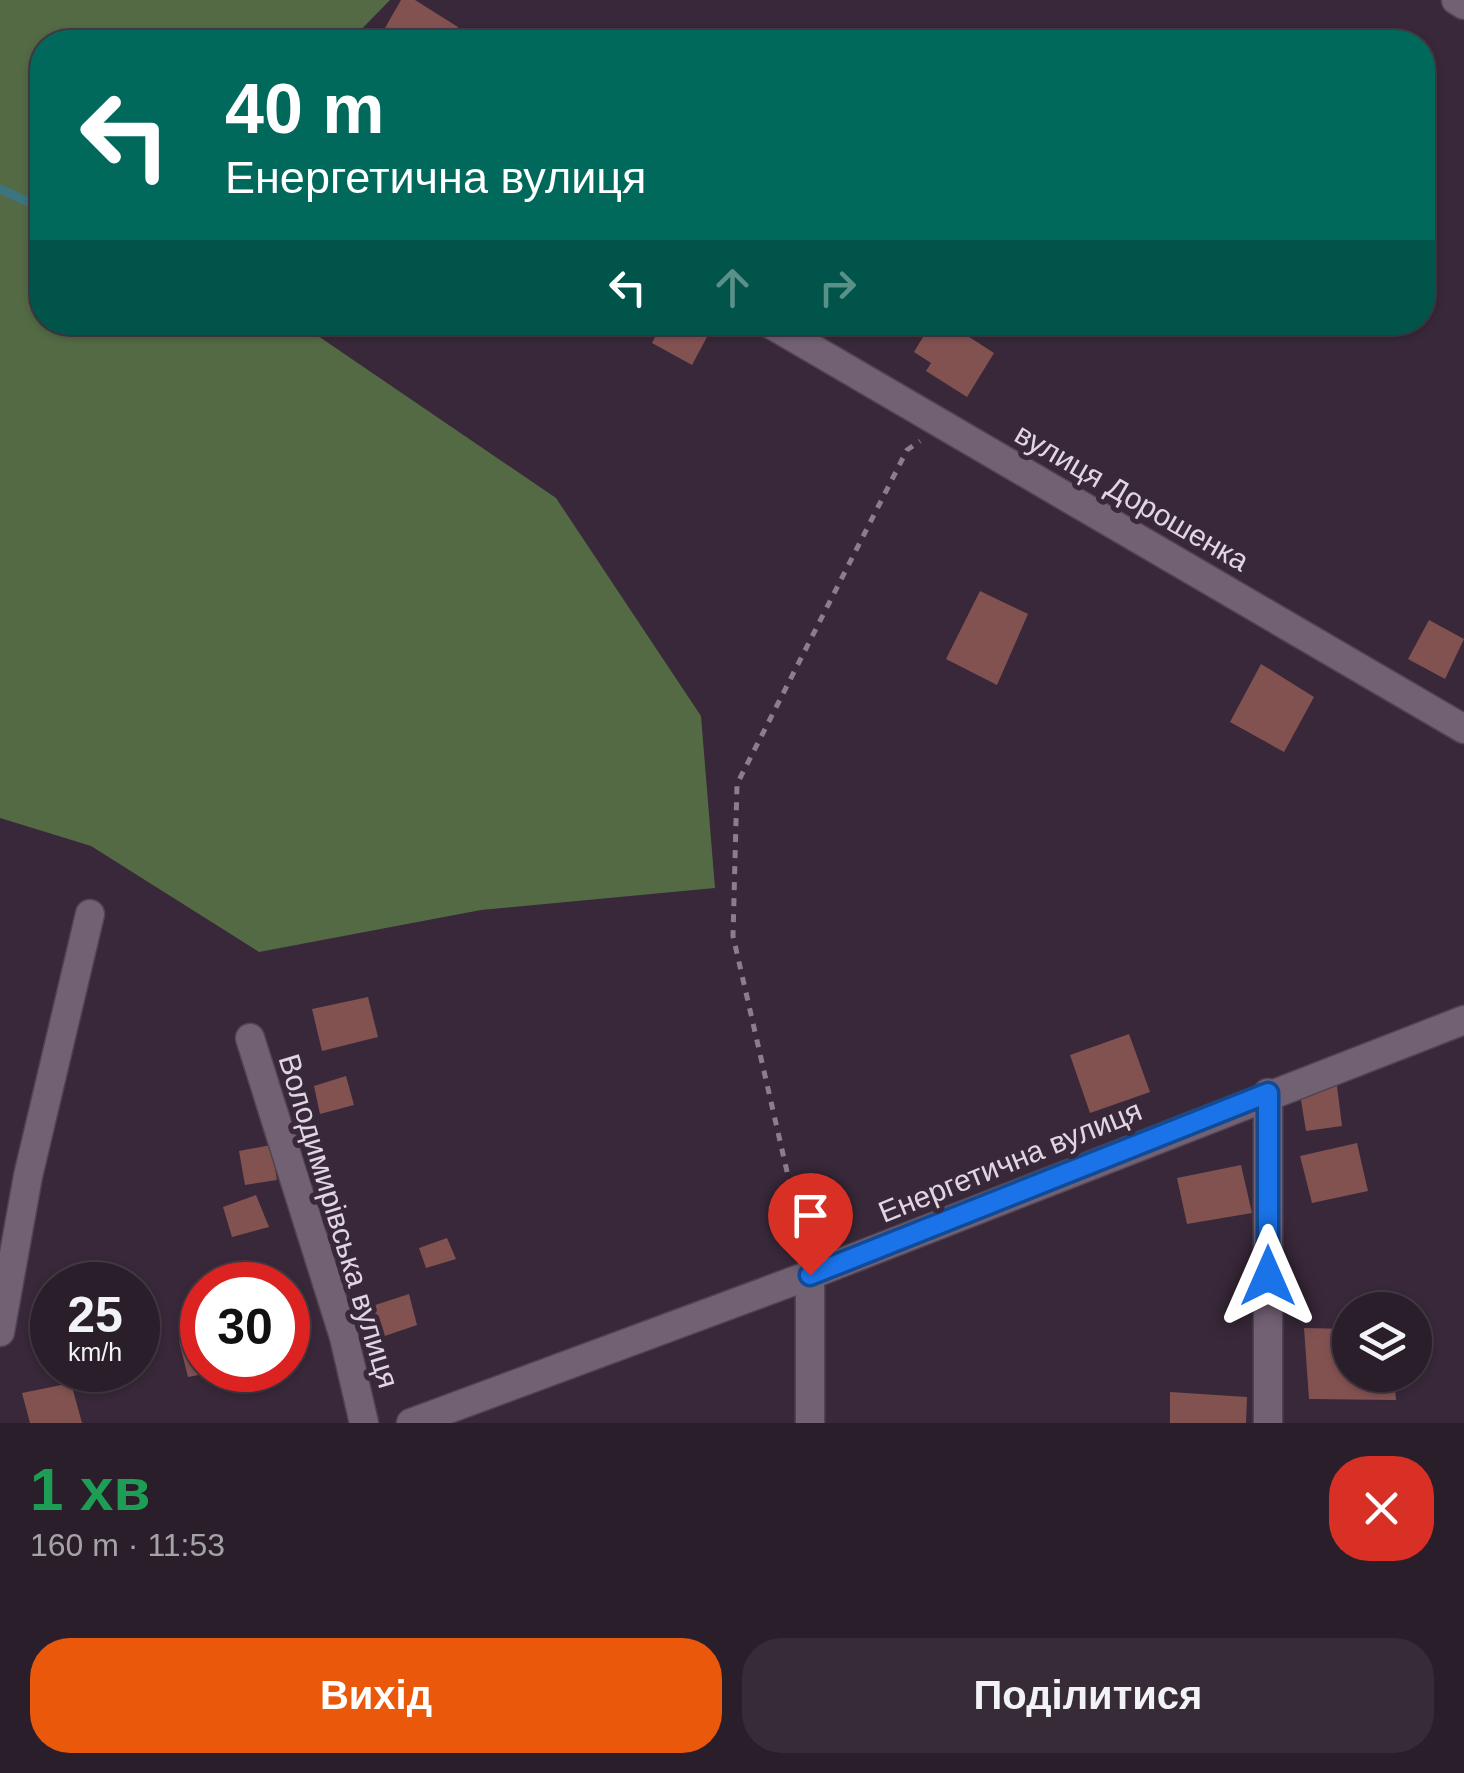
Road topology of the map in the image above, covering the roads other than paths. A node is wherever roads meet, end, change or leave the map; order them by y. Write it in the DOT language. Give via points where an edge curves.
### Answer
graph roads {
  1 [pos="1456,0"];
  2 [pos="1464,4"];
  3 [pos="789,335"];
  4 [pos="1464,729"];
  5 [pos="90,914"];
  6 [pos="1464,1020"];
  7 [pos="250,1038"];
  8 [pos="1268,1093"];
  9 [pos="810,1275"];
  10 [pos="0,1332"];
  11 [pos="364,1423"];
  12 [pos="411,1423"];
  13 [pos="810,1423"];
  14 [pos="1268,1423"];
  1 -- 2 [label="street"];
  3 -- 4 [label="street, вулиця Дорошенка"];
  5 -- 10 [label="street" via="28,1176"];
  6 -- 8 [label="street, Енергетична вулиця"];
  7 -- 11 [label="street, Володимирівська вулиця" via="344,1337"];
  8 -- 9 [label="street, Енергетична вулиця"];
  8 -- 14 [label="street"];
  9 -- 12 [label="street, Енергетична вулиця"];
  9 -- 13 [label="street"];
}
